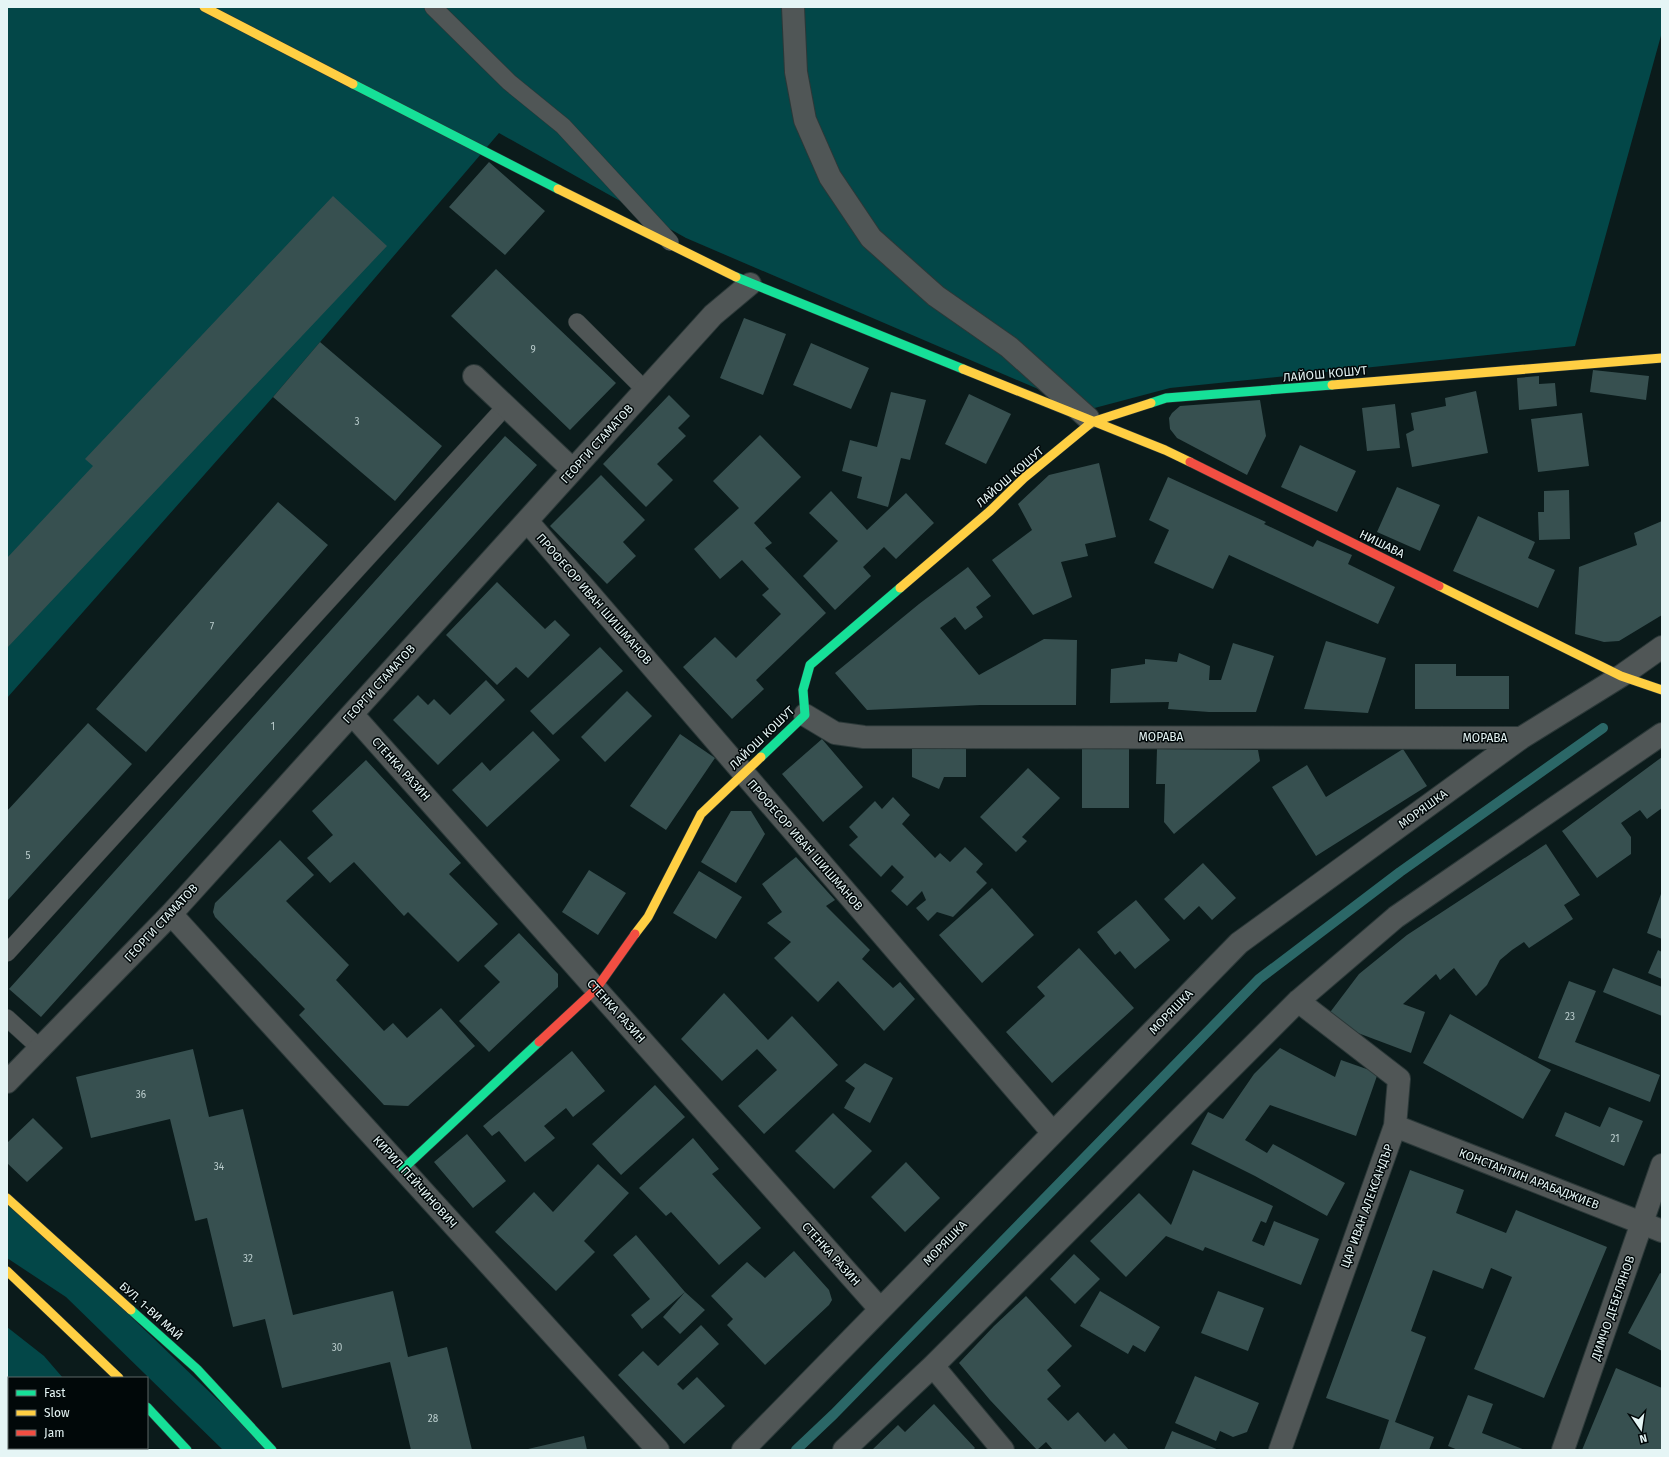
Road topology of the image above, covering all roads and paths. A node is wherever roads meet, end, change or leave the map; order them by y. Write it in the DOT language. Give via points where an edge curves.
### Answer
graph roads {
  1 [pos="204,7"];
  2 [pos="433,7"];
  3 [pos="794,7"];
  4 [pos="676,248"];
  5 [pos="750,284"];
  6 [pos="577,322"];
  7 [pos="1662,358"];
  8 [pos="474,376"];
  9 [pos="645,390"];
  10 [pos="506,406"];
  11 [pos="1092,422"];
  12 [pos="574,470"];
  13 [pos="527,521"];
  14 [pos="1662,647"];
  15 [pos="1621,676"];
  16 [pos="1662,690"];
  17 [pos="352,714"];
  18 [pos="805,715"];
  19 [pos="1662,734"];
  20 [pos="1521,738"];
  21 [pos="744,773"];
  22 [pos="171,914"];
  23 [pos="7,953"];
  24 [pos="596,988"];
  25 [pos="1298,1001"];
  26 [pos="7,1018"];
  27 [pos="41,1049"];
  28 [pos="7,1082"];
  29 [pos="1395,1126"];
  30 [pos="1053,1133"];
  31 [pos="1662,1165"];
  32 [pos="403,1169"];
  33 [pos="7,1198"];
  34 [pos="1652,1227"];
  35 [pos="7,1271"];
  36 [pos="880,1309"];
  37 [pos="933,1366"];
  38 [pos="118,1377"];
  39 [pos="148,1407"];
  40 [pos="187,1450"];
  41 [pos="272,1450"];
  42 [pos="658,1450"];
  43 [pos="743,1450"];
  44 [pos="844,1450"];
  45 [pos="1003,1450"];
  46 [pos="1280,1450"];
  47 [pos="1563,1450"];
  1 -- 4 [label="street, НИШАВА"];
  2 -- 4 [label="lane" via="509,82 563,126"];
  3 -- 11 [label="street" via="796,72 805,120 830,177 870,238 936,296 1009,347"];
  4 -- 5 [label="street, НИШАВА"];
  5 -- 9 [label="street, ГЕОРГИ СТАМАТОВ" via="713,315"];
  5 -- 11 [label="street, НИШАВА"];
  6 -- 9 [label="lane"];
  7 -- 11 [label="street, ЛАЙОШ КОШУТ" via="1166,398"];
  8 -- 10 [label="street"];
  9 -- 12 [label="street, ГЕОРГИ СТАМАТОВ"];
  10 -- 12 [label="street"];
  10 -- 23 [label="lane"];
  11 -- 15 [label="street, НИШАВА" via="1165,450"];
  11 -- 18 [label="street, ЛАЙОШ КОШУТ" via="810,665 803,690"];
  12 -- 13 [label="street, ГЕОРГИ СТАМАТОВ"];
  13 -- 17 [label="street, ГЕОРГИ СТАМАТОВ"];
  13 -- 21 [label="street, ПРОФЕСОР ИВАН ШИШМАНОВ"];
  14 -- 15 [label="street, МОРЯШКА"];
  15 -- 16 [label="street, НИШАВА"];
  15 -- 20 [label="street, МОРЯШКА"];
  17 -- 22 [label="street, ГЕОРГИ СТАМАТОВ"];
  17 -- 24 [label="street, СТЕНКА РАЗИН"];
  18 -- 20 [label="street, МОРАВА" via="835,733 864,737"];
  18 -- 21 [label="street, ЛАЙОШ КОШУТ"];
  19 -- 25 [label="street" via="1396,917"];
  20 -- 30 [label="street, МОРЯШКА" via="1239,943"];
  21 -- 24 [label="street, ЛАЙОШ КОШУТ" via="701,814 648,917"];
  21 -- 30 [label="street, ПРОФЕСОР ИВАН ШИШМАНОВ"];
  22 -- 27 [label="street, ГЕОРГИ СТАМАТОВ"];
  22 -- 32 [label="street, КИРИЛ ПЕЙЧИНОВИЧ"];
  24 -- 32 [label="street, ЛАЙОШ КОШУТ"];
  24 -- 36 [label="street, СТЕНКА РАЗИН"];
  25 -- 29 [label="street, ЦАР ИВАН АЛЕКСАНДЪР" via="1399,1079"];
  25 -- 37 [label="street"];
  26 -- 27 [label="lane"];
  27 -- 28 [label="street, ГЕОРГИ СТАМАТОВ"];
  29 -- 34 [label="street, КОНСТАНТИН АРАБАДЖИЕВ"];
  29 -- 46 [label="street, ЦАР ИВАН АЛЕКСАНДЪР"];
  30 -- 36 [label="street, МОРЯШКА"];
  31 -- 34 [label="street, ДИМЧО ДЕБЕЛЯНОВ"];
  32 -- 42 [label="street, КИРИЛ ПЕЙЧИНОВИЧ"];
  33 -- 41 [label="street, БУЛ. 1-ВИ МАЙ" via="197,1369"];
  34 -- 47 [label="street, ДИМЧО ДЕБЕЛЯНОВ"];
  35 -- 38 [label="street"];
  36 -- 43 [label="street, МОРЯШКА"];
  37 -- 44 [label="street"];
  37 -- 45 [label="street"];
  39 -- 40 [label="street"];
}
